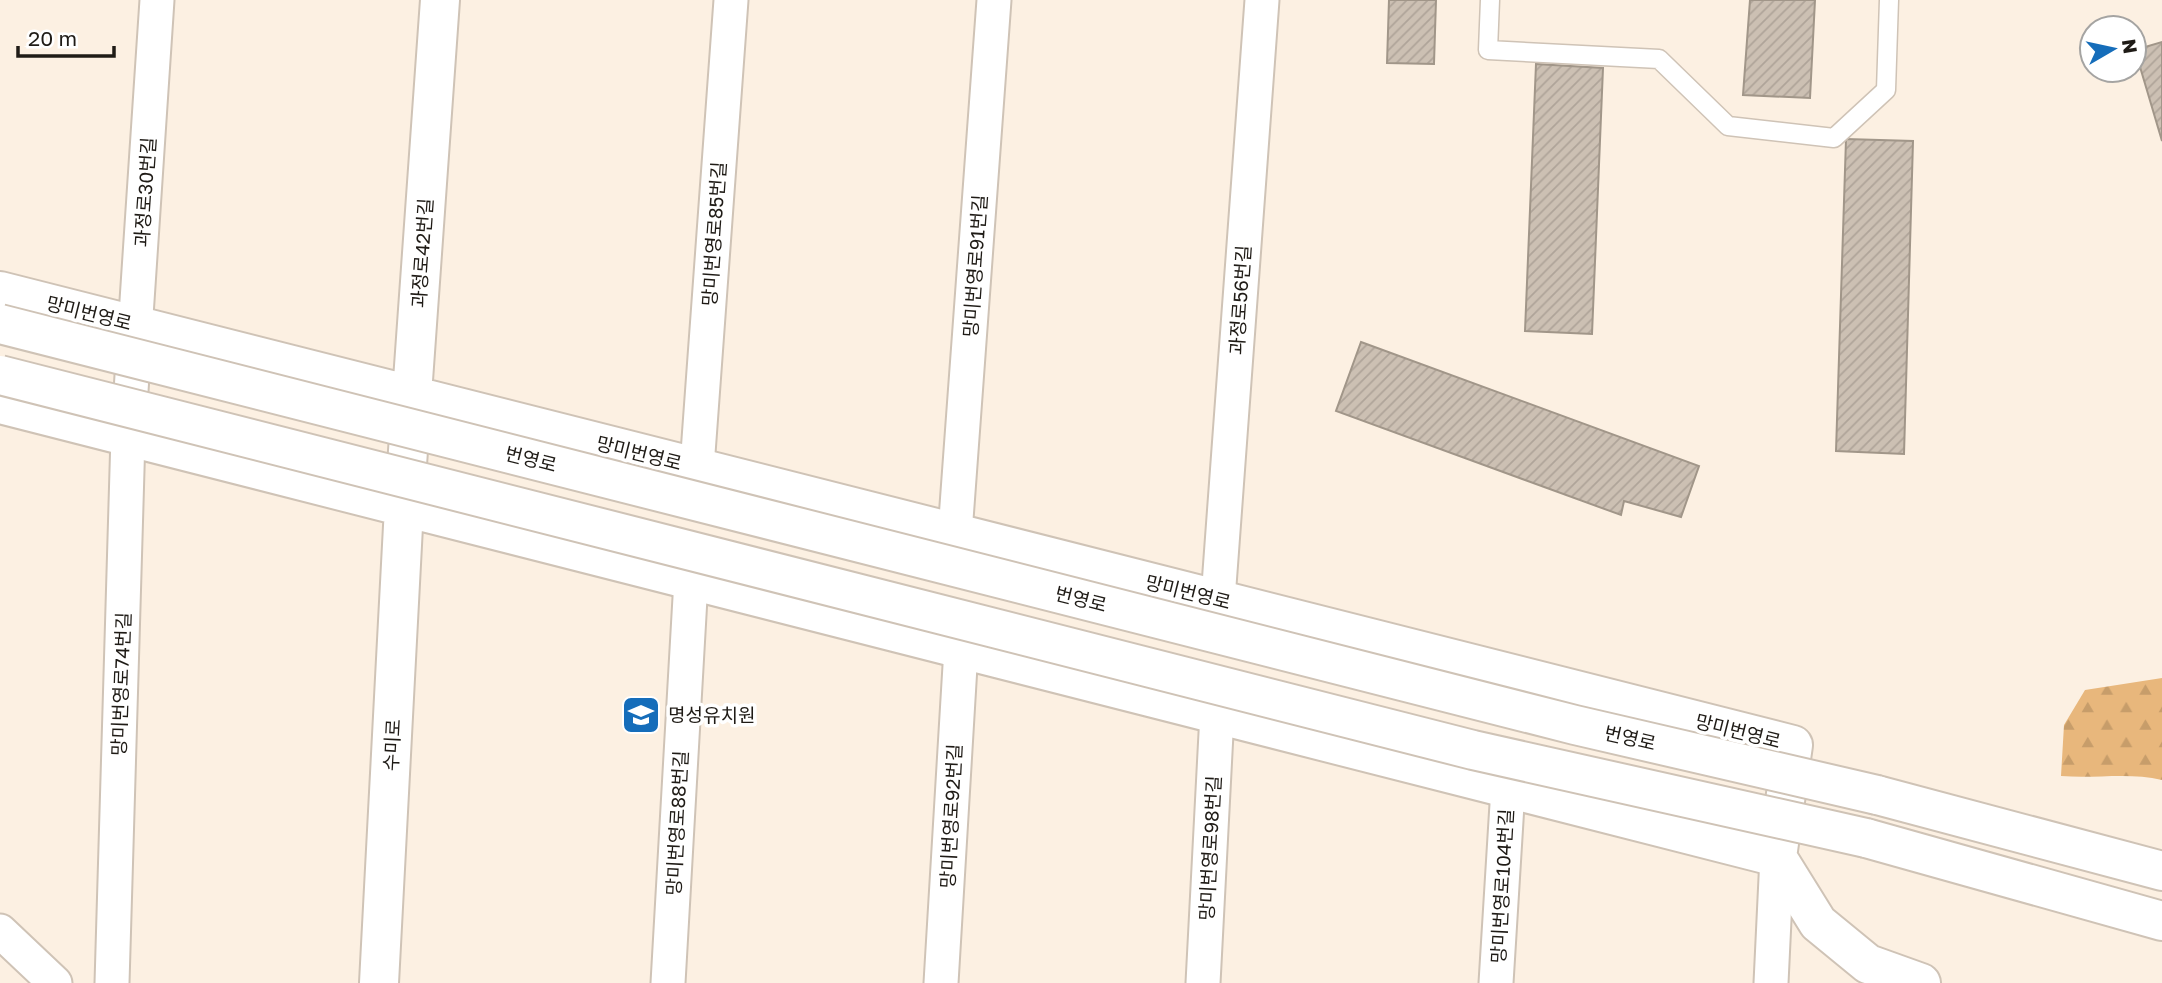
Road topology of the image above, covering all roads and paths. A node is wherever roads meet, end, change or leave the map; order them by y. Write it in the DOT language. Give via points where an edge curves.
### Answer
graph roads {
  1 [pos="157,0"];
  2 [pos="440,0"];
  3 [pos="731,0"];
  4 [pos="994,0"];
  5 [pos="1262,0"];
  6 [pos="1490,0"];
  7 [pos="1889,0"];
  8 [pos="0,291"];
  9 [pos="0,324"];
  10 [pos="136,325"];
  11 [pos="0,375"];
  12 [pos="131,384"];
  13 [pos="412,395"];
  14 [pos="0,404"];
  15 [pos="46,415"];
  16 [pos="0,419"];
  17 [pos="128,436"];
  18 [pos="697,467"];
  19 [pos="404,507"];
  20 [pos="955,533"];
  21 [pos="691,580"];
  22 [pos="1218,599"];
  23 [pos="961,649"];
  24 [pos="1217,714"];
  25 [pos="1508,788"];
  26 [pos="1777,857"];
  27 [pos="2162,872"];
  28 [pos="2162,921"];
  29 [pos="0,931"];
  30 [pos="55,983"];
  31 [pos="112,983"];
  32 [pos="379,983"];
  33 [pos="668,983"];
  34 [pos="941,983"];
  35 [pos="1203,983"];
  36 [pos="1496,983"];
  37 [pos="1771,983"];
  38 [pos="1921,983"];
  1 -- 10 [label="street, 과정로30번길"];
  2 -- 13 [label="main road, 과정로42번길"];
  3 -- 18 [label="street, 망미번영로85번길"];
  4 -- 20 [label="street, 망미번영로91번길"];
  5 -- 22 [label="street, 과정로56번길"];
  6 -- 7 [label="lane" via="1488,50 1659,59 1728,126 1834,138 1886,90"];
  8 -- 10 [label="main road, 망미번영로"];
  9 -- 27 [label="main road, 번영로, bridge" via="1575,725 1877,795"];
  10 -- 12 [label="street, 과정로30번길"];
  10 -- 13 [label="main road, 망미번영로"];
  11 -- 28 [label="main road, bridge" via="1460,746 1866,838"];
  12 -- 17 [label="street, 망미번영로74번길"];
  13 -- 18 [label="main road, 망미번영로"];
  13 -- 19 [label="main road, 과정로42번길"];
  14 -- 15 [label="main road"];
  15 -- 16 [label="street"];
  15 -- 17 [label="main road"];
  17 -- 19 [label="main road"];
  17 -- 31 [label="street, 망미번영로74번길"];
  18 -- 20 [label="main road, 망미번영로"];
  19 -- 21 [label="main road"];
  19 -- 32 [label="main road, 수미로"];
  20 -- 22 [label="main road, 망미번영로"];
  21 -- 23 [label="main road"];
  21 -- 33 [label="street, 망미번영로88번길"];
  22 -- 26 [label="main road, 망미번영로" via="1793,745"];
  23 -- 24 [label="main road"];
  23 -- 34 [label="street, 망미번영로92번길"];
  24 -- 25 [label="main road"];
  24 -- 35 [label="street, 망미번영로98번길"];
  25 -- 26 [label="main road"];
  25 -- 36 [label="street, 망미번영로104번길"];
  26 -- 37 [label="street"];
  26 -- 38 [label="main road" via="1818,923 1868,964"];
  29 -- 30 [label="street"];
}
